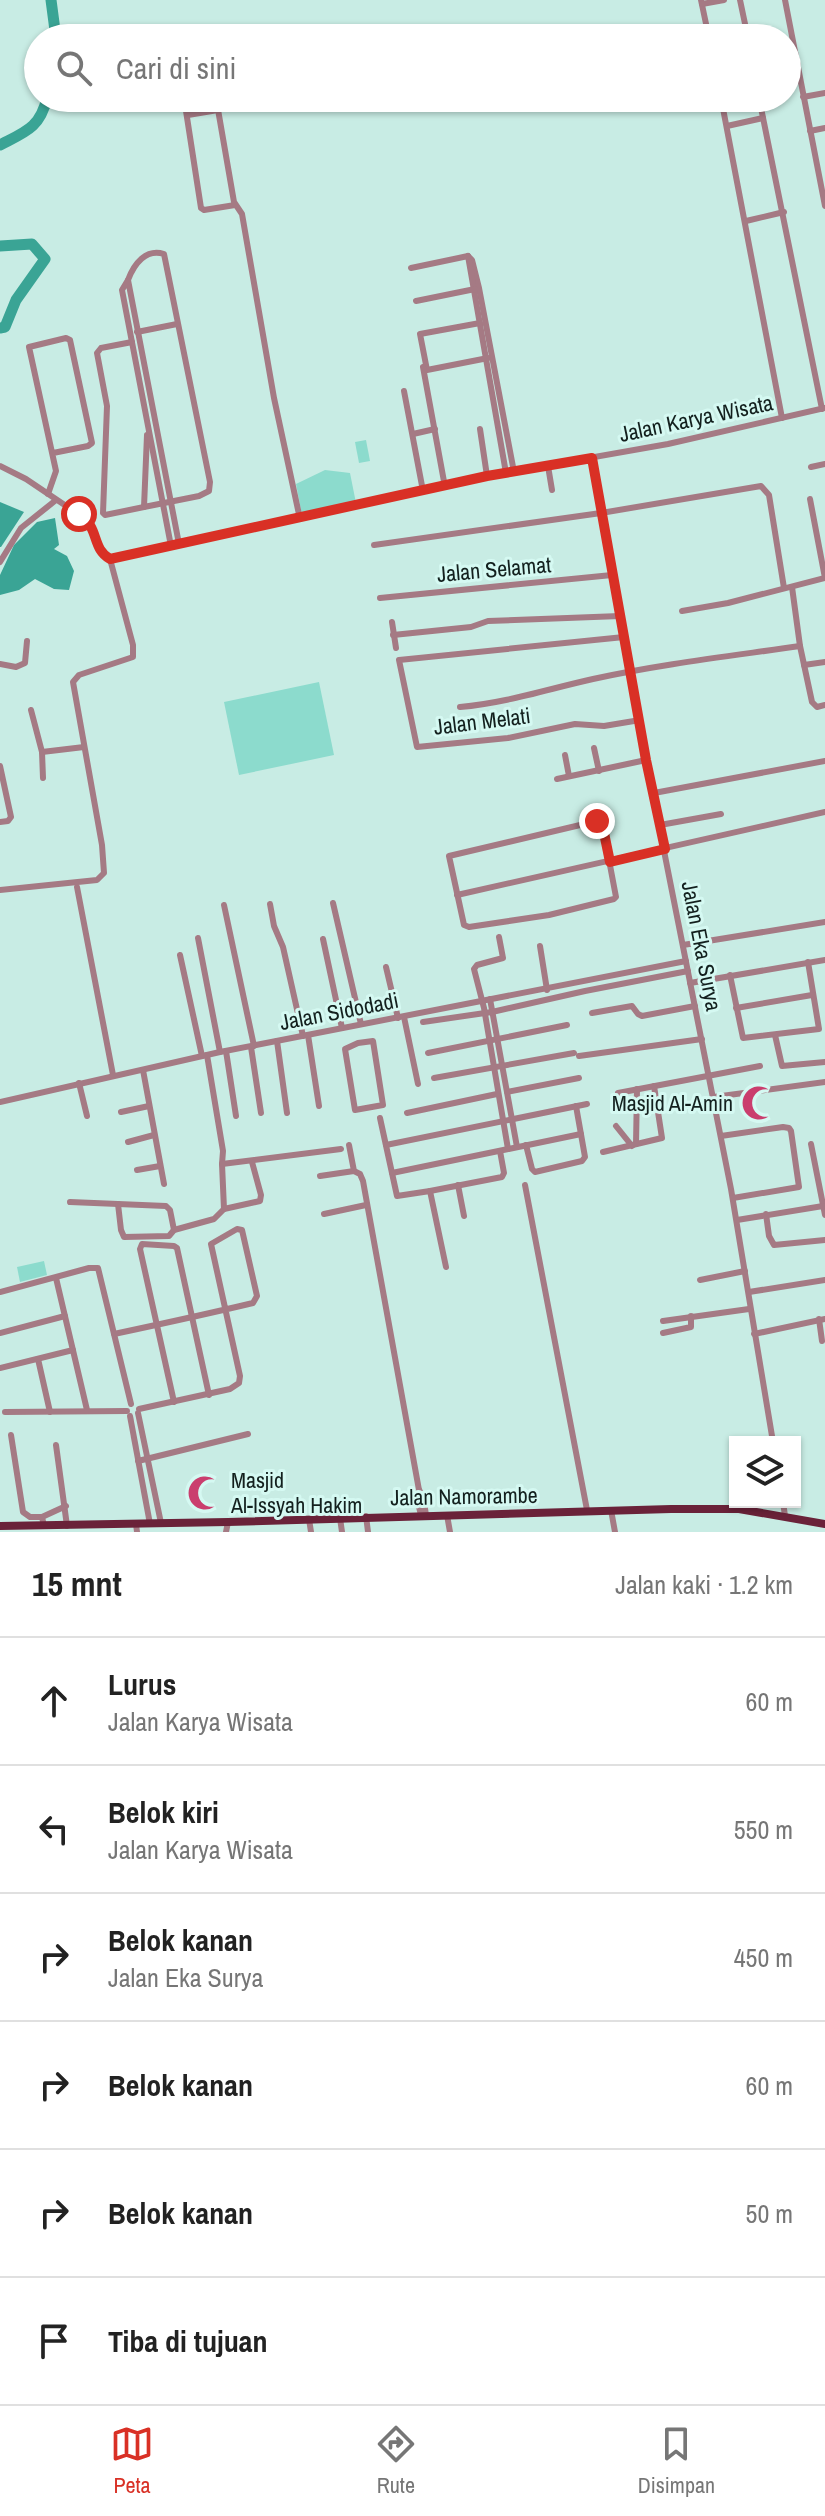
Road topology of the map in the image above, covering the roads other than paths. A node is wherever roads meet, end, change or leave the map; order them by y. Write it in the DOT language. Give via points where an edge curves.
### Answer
graph roads {
  1 [pos="724,0"];
  2 [pos="740,0"];
  3 [pos="785,0"];
  4 [pos="702,2"];
  5 [pos="706,24"];
  6 [pos="745,24"];
  7 [pos="789,24"];
  8 [pos="801,86"];
  9 [pos="825,93"];
  10 [pos="803,97"];
  11 [pos="187,112"];
  12 [pos="206,112"];
  13 [pos="218,112"];
  14 [pos="724,112"];
  15 [pos="762,112"];
  16 [pos="188,115"];
  17 [pos="763,118"];
  18 [pos="727,126"];
  19 [pos="825,128"];
  20 [pos="810,131"];
  21 [pos="235,205"];
  22 [pos="825,206"];
  23 [pos="784,212"];
  24 [pos="746,221"];
  25 [pos="411,268"];
  26 [pos="476,288"];
  27 [pos="416,301"];
  28 [pos="482,322"];
  29 [pos="177,324"];
  30 [pos="416,324"];
  31 [pos="134,332"];
  32 [pos="132,342"];
  33 [pos="488,358"];
  34 [pos="404,391"];
  35 [pos="824,408"];
  36 [pos="782,418"];
  37 [pos="148,422"];
  38 [pos="435,429"];
  39 [pos="480,429"];
  40 [pos="413,434"];
  41 [pos="53,453"];
  42 [pos="592,458"];
  43 [pos="825,464"];
  44 [pos="0,466"];
  45 [pos="548,466"];
  46 [pos="811,467"];
  47 [pos="510,472"];
  48 [pos="487,476"];
  49 [pos="445,487"];
  50 [pos="552,490"];
  51 [pos="423,491"];
  52 [pos="48,494"];
  53 [pos="810,499"];
  54 [pos="56,500"];
  55 [pos="166,502"];
  56 [pos="144,507"];
  57 [pos="601,513"];
  58 [pos="300,519"];
  59 [pos="175,545"];
  60 [pos="374,545"];
  61 [pos="110,559"];
  62 [pos="0,562"];
  63 [pos="612,575"];
  64 [pos="788,588"];
  65 [pos="380,598"];
  66 [pos="682,611"];
  67 [pos="620,616"];
  68 [pos="392,622"];
  69 [pos="393,635"];
  70 [pos="624,637"];
  71 [pos="27,641"];
  72 [pos="800,646"];
  73 [pos="396,648"];
  74 [pos="825,662"];
  75 [pos="0,664"];
  76 [pos="804,665"];
  77 [pos="630,672"];
  78 [pos="825,705"];
  79 [pos="460,707"];
  80 [pos="31,710"];
  81 [pos="640,720"];
  82 [pos="84,747"];
  83 [pos="594,748"];
  84 [pos="42,752"];
  85 [pos="565,755"];
  86 [pos="646,760"];
  87 [pos="825,761"];
  88 [pos="0,766"];
  89 [pos="599,771"];
  90 [pos="569,776"];
  91 [pos="43,778"];
  92 [pos="557,779"];
  93 [pos="654,793"];
  94 [pos="825,812"];
  95 [pos="721,814"];
  96 [pos="0,822"];
  97 [pos="660,825"];
  98 [pos="665,849"];
  99 [pos="610,862"];
  100 [pos="77,887"];
  101 [pos="0,890"];
  102 [pos="457,895"];
  103 [pos="333,903"];
  104 [pos="270,904"];
  105 [pos="224,905"];
  106 [pos="825,922"];
  107 [pos="499,937"];
  108 [pos="198,938"];
  109 [pos="323,939"];
  110 [pos="683,945"];
  111 [pos="540,946"];
  112 [pos="180,955"];
  113 [pos="825,960"];
  114 [pos="686,961"];
  115 [pos="808,962"];
  116 [pos="386,967"];
  117 [pos="688,971"];
  118 [pos="730,975"];
  119 [pos="690,983"];
  120 [pos="547,990"];
  121 [pos="812,995"];
  122 [pos="490,999"];
  123 [pos="482,1001"];
  124 [pos="695,1006"];
  125 [pos="736,1008"];
  126 [pos="488,1012"];
  127 [pos="592,1013"];
  128 [pos="401,1018"];
  129 [pos="423,1022"];
  130 [pos="358,1025"];
  131 [pos="567,1025"];
  132 [pos="342,1028"];
  133 [pos="822,1028"];
  134 [pos="775,1035"];
  135 [pos="306,1036"];
  136 [pos="496,1039"];
  137 [pos="702,1039"];
  138 [pos="488,1040"];
  139 [pos="277,1041"];
  140 [pos="358,1043"];
  141 [pos="252,1046"];
  142 [pos="223,1052"];
  143 [pos="428,1053"];
  144 [pos="204,1056"];
  145 [pos="825,1062"];
  146 [pos="760,1066"];
  147 [pos="497,1068"];
  148 [pos="143,1070"];
  149 [pos="113,1075"];
  150 [pos="709,1076"];
  151 [pos="434,1078"];
  152 [pos="579,1078"];
  153 [pos="825,1082"];
  154 [pos="79,1083"];
  155 [pos="418,1084"];
  156 [pos="654,1086"];
  157 [pos="637,1089"];
  158 [pos="507,1092"];
  159 [pos="618,1093"];
  160 [pos="497,1094"];
  161 [pos="714,1097"];
  162 [pos="0,1102"];
  163 [pos="587,1104"];
  164 [pos="149,1106"];
  165 [pos="319,1106"];
  166 [pos="576,1106"];
  167 [pos="121,1112"];
  168 [pos="261,1113"];
  169 [pos="287,1113"];
  170 [pos="407,1113"];
  171 [pos="87,1116"];
  172 [pos="236,1116"];
  173 [pos="380,1118"];
  174 [pos="512,1119"];
  175 [pos="502,1121"];
  176 [pos="616,1126"];
  177 [pos="581,1134"];
  178 [pos="154,1135"];
  179 [pos="721,1136"];
  180 [pos="128,1142"];
  181 [pos="811,1144"];
  182 [pos="349,1145"];
  183 [pos="386,1145"];
  184 [pos="526,1145"];
  185 [pos="634,1145"];
  186 [pos="517,1147"];
  187 [pos="341,1149"];
  188 [pos="504,1150"];
  189 [pos="603,1152"];
  190 [pos="252,1162"];
  191 [pos="222,1164"];
  192 [pos="160,1166"];
  193 [pos="137,1170"];
  194 [pos="354,1171"];
  195 [pos="392,1173"];
  196 [pos="320,1176"];
  197 [pos="164,1184"];
  198 [pos="458,1185"];
  199 [pos="525,1185"];
  200 [pos="430,1191"];
  201 [pos="733,1198"];
  202 [pos="70,1202"];
  203 [pos="118,1204"];
  204 [pos="366,1205"];
  205 [pos="823,1206"];
  206 [pos="224,1209"];
  207 [pos="324,1214"];
  208 [pos="766,1214"];
  209 [pos="825,1215"];
  210 [pos="464,1216"];
  211 [pos="737,1220"];
  212 [pos="174,1230"];
  213 [pos="825,1240"];
  214 [pos="446,1267"];
  215 [pos="745,1271"];
  216 [pos="56,1278"];
  217 [pos="700,1280"];
  218 [pos="825,1280"];
  219 [pos="0,1292"];
  220 [pos="749,1292"];
  221 [pos="225,1309"];
  222 [pos="749,1309"];
  223 [pos="65,1316"];
  224 [pos="691,1316"];
  225 [pos="191,1317"];
  226 [pos="822,1319"];
  227 [pos="663,1321"];
  228 [pos="157,1325"];
  229 [pos="0,1333"];
  230 [pos="663,1333"];
  231 [pos="114,1334"];
  232 [pos="754,1334"];
  233 [pos="822,1341"];
  234 [pos="73,1350"];
  235 [pos="38,1359"];
  236 [pos="0,1368"];
  237 [pos="209,1395"];
  238 [pos="174,1402"];
  239 [pos="87,1410"];
  240 [pos="133,1411"];
  241 [pos="5,1412"];
  242 [pos="50,1412"];
  243 [pos="248,1434"];
  244 [pos="11,1435"];
  245 [pos="772,1436"];
  246 [pos="56,1445"];
  247 [pos="146,1459"];
  248 [pos="138,1461"];
  249 [pos="66,1506"];
  250 [pos="784,1508"];
  251 [pos="587,1510"];
  252 [pos="611,1510"];
  253 [pos="423,1515"];
  254 [pos="447,1515"];
  255 [pos="366,1516"];
  256 [pos="785,1516"];
  257 [pos="340,1518"];
  258 [pos="309,1519"];
  259 [pos="43,1522"];
  260 [pos="150,1524"];
  261 [pos="825,1524"];
  262 [pos="0,1526"];
  263 [pos="67,1526"];
  264 [pos="164,1526"];
  265 [pos="227,1527"];
  266 [pos="122,1528"];
  267 [pos="137,1528"];
  268 [pos="311,1532"];
  269 [pos="342,1532"];
  270 [pos="368,1532"];
  271 [pos="450,1532"];
  272 [pos="615,1532"];
  1 -- 4 [label="street"];
  2 -- 6 [label="street"];
  3 -- 7 [label="street"];
  4 -- 5 [label="street"];
  8 -- 10 [label="street"];
  9 -- 10 [label="street"];
  10 -- 20 [label="street"];
  11 -- 16 [label="street"];
  12 -- 16 [label="street"];
  13 -- 21 [label="street"];
  14 -- 18 [label="street"];
  15 -- 17 [label="street"];
  16 -- 21 [label="street" via="201,208"];
  17 -- 18 [label="street"];
  17 -- 23 [label="street"];
  18 -- 24 [label="street"];
  19 -- 20 [label="street"];
  20 -- 22 [label="street"];
  21 -- 58 [label="street" via="242,214"];
  23 -- 24 [label="street"];
  23 -- 35 [label="street"];
  24 -- 36 [label="street"];
  25 -- 26 [label="street" via="468,256"];
  26 -- 27 [label="street"];
  26 -- 28 [label="street"];
  28 -- 33 [label="street"];
  28 -- 33 [label="street" via="420,334 427,370"];
  29 -- 31 [label="street"];
  29 -- 31 [label="street" via="164,253 153,252 142,258 122,290"];
  29 -- 55 [label="street" via="211,488 203,495"];
  30 -- 38 [label="street"];
  31 -- 32 [label="street"];
  31 -- 55 [label="street"];
  32 -- 37 [label="street"];
  32 -- 56 [label="street" via="97,353 107,406 103,513"];
  33 -- 47 [label="street"];
  34 -- 40 [label="street"];
  35 -- 36 [label="street, Jalan Karya Wisata"];
  36 -- 42 [label="street, Jalan Karya Wisata"];
  37 -- 55 [label="street"];
  37 -- 56 [label="street"];
  38 -- 40 [label="street"];
  38 -- 49 [label="street"];
  39 -- 48 [label="street"];
  40 -- 51 [label="street"];
  41 -- 41 [label="street" via="92,443 66,338 29,347"];
  41 -- 52 [label="street" via="56,471"];
  42 -- 45 [label="street, Jalan Karya Wisata"];
  42 -- 57 [label="street, Jalan Eka Surya"];
  43 -- 46 [label="street"];
  44 -- 52 [label="street"];
  45 -- 47 [label="street, Jalan Karya Wisata"];
  45 -- 50 [label="street"];
  47 -- 48 [label="street, Jalan Karya Wisata"];
  48 -- 49 [label="street, Jalan Karya Wisata"];
  49 -- 51 [label="street, Jalan Karya Wisata"];
  51 -- 58 [label="street, Jalan Karya Wisata"];
  52 -- 54 [label="street"];
  53 -- 64 [label="street" via="825,578"];
  54 -- 61 [label="street" via="92,525 100,551"];
  54 -- 62 [label="street" via="21,528"];
  55 -- 56 [label="street"];
  55 -- 59 [label="street"];
  57 -- 60 [label="street"];
  57 -- 63 [label="street, Jalan Eka Surya"];
  57 -- 64 [label="street" via="763,487"];
  58 -- 59 [label="street, Jalan Karya Wisata"];
  59 -- 61 [label="street, Jalan Karya Wisata"];
  61 -- 82 [label="street" via="134,654 74,679"];
  63 -- 65 [label="street, Jalan Selamat"];
  63 -- 67 [label="street, Jalan Eka Surya"];
  64 -- 66 [label="street"];
  64 -- 72 [label="street"];
  67 -- 69 [label="street" via="488,621"];
  67 -- 70 [label="street, Jalan Eka Surya"];
  68 -- 69 [label="street"];
  69 -- 73 [label="street"];
  70 -- 77 [label="street, Jalan Eka Surya"];
  70 -- 81 [label="street, Jalan Melati" via="399,660 417,747"];
  71 -- 75 [label="street" via="25,663"];
  72 -- 76 [label="street"];
  72 -- 77 [label="street"];
  74 -- 76 [label="street"];
  76 -- 78 [label="street" via="812,702"];
  77 -- 79 [label="street" via="510,701"];
  77 -- 81 [label="street, Jalan Eka Surya"];
  80 -- 84 [label="street"];
  81 -- 86 [label="street, Jalan Eka Surya"];
  82 -- 84 [label="street"];
  82 -- 101 [label="street" via="104,873 97,880"];
  83 -- 89 [label="street"];
  84 -- 91 [label="street"];
  85 -- 90 [label="street"];
  86 -- 89 [label="street"];
  86 -- 93 [label="street, Jalan Eka Surya"];
  87 -- 93 [label="street"];
  88 -- 96 [label="street" via="11,817"];
  89 -- 90 [label="street"];
  90 -- 92 [label="street"];
  93 -- 97 [label="street, Jalan Eka Surya"];
  94 -- 98 [label="street"];
  95 -- 97 [label="street"];
  97 -- 98 [label="street, Jalan Eka Surya"];
  98 -- 99 [label="street"];
  98 -- 110 [label="street, Jalan Eka Surya"];
  99 -- 102 [label="street"];
  99 -- 102 [label="street" via="614,899 549,915 466,927"];
  99 -- 102 [label="street" via="602,823 597,821 449,856"];
  100 -- 149 [label="street"];
  103 -- 130 [label="street"];
  104 -- 135 [label="street"];
  105 -- 141 [label="street"];
  106 -- 110 [label="street"];
  107 -- 123 [label="street" via="501,959 475,966"];
  108 -- 142 [label="street"];
  109 -- 132 [label="street"];
  110 -- 114 [label="street, Jalan Eka Surya"];
  111 -- 120 [label="street"];
  112 -- 144 [label="street"];
  113 -- 115 [label="street"];
  114 -- 117 [label="street, Jalan Eka Surya"];
  114 -- 120 [label="street, Jalan Sidodadi"];
  115 -- 118 [label="street"];
  115 -- 121 [label="street"];
  116 -- 128 [label="street"];
  117 -- 119 [label="street, Jalan Eka Surya"];
  117 -- 126 [label="street"];
  118 -- 119 [label="street"];
  118 -- 125 [label="street"];
  119 -- 124 [label="street, Jalan Eka Surya"];
  120 -- 122 [label="street, Jalan Sidodadi"];
  121 -- 125 [label="street"];
  121 -- 133 [label="street"];
  122 -- 123 [label="street, Jalan Sidodadi"];
  122 -- 126 [label="street"];
  123 -- 126 [label="street"];
  123 -- 128 [label="street, Jalan Sidodadi"];
  124 -- 127 [label="street" via="642,1016 632,1006"];
  124 -- 137 [label="street, Jalan Eka Surya"];
  125 -- 134 [label="street" via="743,1038"];
  126 -- 129 [label="street"];
  126 -- 136 [label="street"];
  126 -- 138 [label="street"];
  128 -- 130 [label="street, Jalan Sidodadi"];
  128 -- 155 [label="street"];
  130 -- 132 [label="street, Jalan Sidodadi"];
  130 -- 140 [label="street"];
  131 -- 136 [label="street"];
  132 -- 135 [label="street, Jalan Sidodadi"];
  133 -- 134 [label="street"];
  134 -- 145 [label="street" via="782,1066"];
  135 -- 139 [label="street, Jalan Sidodadi"];
  135 -- 165 [label="street"];
  136 -- 138 [label="street"];
  136 -- 147 [label="street"];
  137 -- 147 [label="street"];
  137 -- 150 [label="street, Jalan Eka Surya"];
  138 -- 143 [label="street"];
  138 -- 147 [label="street"];
  139 -- 141 [label="street, Jalan Sidodadi"];
  139 -- 169 [label="street"];
  140 -- 140 [label="street" via="345,1049 355,1110 383,1105 374,1042"];
  141 -- 142 [label="street, Jalan Sidodadi"];
  141 -- 168 [label="street"];
  142 -- 144 [label="street, Jalan Sidodadi"];
  142 -- 172 [label="street"];
  144 -- 148 [label="street, Jalan Sidodadi"];
  144 -- 191 [label="street"];
  146 -- 150 [label="street"];
  147 -- 151 [label="street"];
  147 -- 158 [label="street"];
  147 -- 160 [label="street"];
  148 -- 149 [label="street, Jalan Sidodadi"];
  148 -- 164 [label="street"];
  149 -- 154 [label="street, Jalan Sidodadi"];
  150 -- 156 [label="street"];
  150 -- 161 [label="street, Jalan Eka Surya"];
  152 -- 158 [label="street"];
  153 -- 161 [label="street"];
  154 -- 162 [label="street, Jalan Sidodadi"];
  154 -- 171 [label="street"];
  156 -- 157 [label="street"];
  156 -- 185 [label="street" via="662,1138"];
  157 -- 159 [label="street"];
  157 -- 185 [label="street"];
  158 -- 174 [label="street"];
  160 -- 170 [label="street"];
  160 -- 175 [label="street"];
  161 -- 179 [label="street, Jalan Eka Surya"];
  163 -- 166 [label="street"];
  164 -- 167 [label="street"];
  164 -- 178 [label="street"];
  166 -- 174 [label="street"];
  166 -- 177 [label="street"];
  173 -- 183 [label="street"];
  174 -- 175 [label="street"];
  174 -- 186 [label="street"];
  175 -- 183 [label="street"];
  175 -- 188 [label="street"];
  176 -- 185 [label="street"];
  177 -- 184 [label="street"];
  177 -- 184 [label="street" via="582,1161 539,1172 532,1169"];
  178 -- 180 [label="street"];
  178 -- 192 [label="street"];
  179 -- 201 [label="street, Jalan Eka Surya"];
  179 -- 201 [label="street" via="783,1127 791,1131 799,1187"];
  181 -- 205 [label="street"];
  182 -- 194 [label="street"];
  183 -- 195 [label="street"];
  184 -- 186 [label="street"];
  185 -- 189 [label="street"];
  186 -- 188 [label="street"];
  187 -- 190 [label="street"];
  188 -- 195 [label="street"];
  188 -- 198 [label="street" via="502,1177"];
  190 -- 191 [label="street"];
  190 -- 206 [label="street" via="260,1201"];
  191 -- 206 [label="street"];
  192 -- 193 [label="street"];
  192 -- 197 [label="street"];
  194 -- 196 [label="street"];
  194 -- 204 [label="street" via="361,1177"];
  195 -- 200 [label="street" via="398,1197"];
  198 -- 200 [label="street"];
  198 -- 210 [label="street"];
  199 -- 251 [label="street"];
  200 -- 214 [label="street"];
  201 -- 211 [label="street, Jalan Eka Surya"];
  202 -- 203 [label="street"];
  203 -- 212 [label="street" via="166,1206"];
  203 -- 212 [label="street" via="124,1237 166,1236"];
  204 -- 207 [label="street"];
  204 -- 253 [label="street"];
  205 -- 208 [label="street"];
  205 -- 209 [label="street"];
  206 -- 212 [label="street" via="214,1219"];
  208 -- 211 [label="street"];
  208 -- 213 [label="street" via="774,1245"];
  211 -- 215 [label="street, Jalan Eka Surya"];
  215 -- 217 [label="street"];
  215 -- 220 [label="street, Jalan Eka Surya"];
  216 -- 219 [label="street"];
  216 -- 223 [label="street"];
  216 -- 231 [label="street" via="100,1269"];
  218 -- 220 [label="street"];
  220 -- 222 [label="street, Jalan Eka Surya"];
  221 -- 221 [label="street" via="257,1298 239,1229 211,1244"];
  221 -- 225 [label="street"];
  221 -- 237 [label="street" via="240,1379 230,1389"];
  222 -- 224 [label="street"];
  222 -- 232 [label="street, Jalan Eka Surya"];
  223 -- 229 [label="street"];
  223 -- 234 [label="street"];
  224 -- 227 [label="street"];
  224 -- 230 [label="street" via="691,1327"];
  225 -- 228 [label="street"];
  225 -- 228 [label="street" via="177,1248 142,1244"];
  225 -- 237 [label="street"];
  226 -- 232 [label="street"];
  226 -- 233 [label="street"];
  228 -- 231 [label="street"];
  228 -- 238 [label="street"];
  231 -- 240 [label="street"];
  232 -- 245 [label="street, Jalan Eka Surya"];
  234 -- 235 [label="street"];
  234 -- 239 [label="street"];
  235 -- 236 [label="street"];
  235 -- 242 [label="street"];
  237 -- 238 [label="street"];
  238 -- 240 [label="street"];
  239 -- 240 [label="street"];
  239 -- 242 [label="street"];
  240 -- 247 [label="street"];
  240 -- 248 [label="street"];
  241 -- 242 [label="street"];
  243 -- 247 [label="street"];
  244 -- 259 [label="street" via="23,1512"];
  246 -- 249 [label="street"];
  247 -- 248 [label="street"];
  247 -- 264 [label="street"];
  248 -- 260 [label="street"];
  249 -- 259 [label="street"];
  249 -- 263 [label="street"];
  250 -- 256 [label="street"];
  251 -- 252 [label="main road, Jalan Namorambe"];
  251 -- 254 [label="main road, Jalan Namorambe"];
  252 -- 256 [label="main road, Jalan Namorambe" via="739,1509"];
  252 -- 272 [label="street"];
  253 -- 254 [label="main road, Jalan Namorambe"];
  253 -- 255 [label="main road, Jalan Namorambe"];
  254 -- 271 [label="street"];
  255 -- 257 [label="main road, Jalan Namorambe"];
  255 -- 270 [label="street"];
  256 -- 261 [label="main road, Jalan Namorambe"];
  257 -- 258 [label="main road, Jalan Namorambe"];
  257 -- 269 [label="street"];
  258 -- 265 [label="main road, Jalan Namorambe"];
  258 -- 268 [label="street"];
  259 -- 262 [label="main road, Jalan Namorambe"];
  259 -- 263 [label="main road, Jalan Namorambe"];
  260 -- 264 [label="main road, Jalan Namorambe"];
  260 -- 267 [label="main road, Jalan Namorambe"];
  263 -- 266 [label="main road, Jalan Namorambe"];
  264 -- 265 [label="main road, Jalan Namorambe"];
  266 -- 267 [label="main road, Jalan Namorambe"];
}
